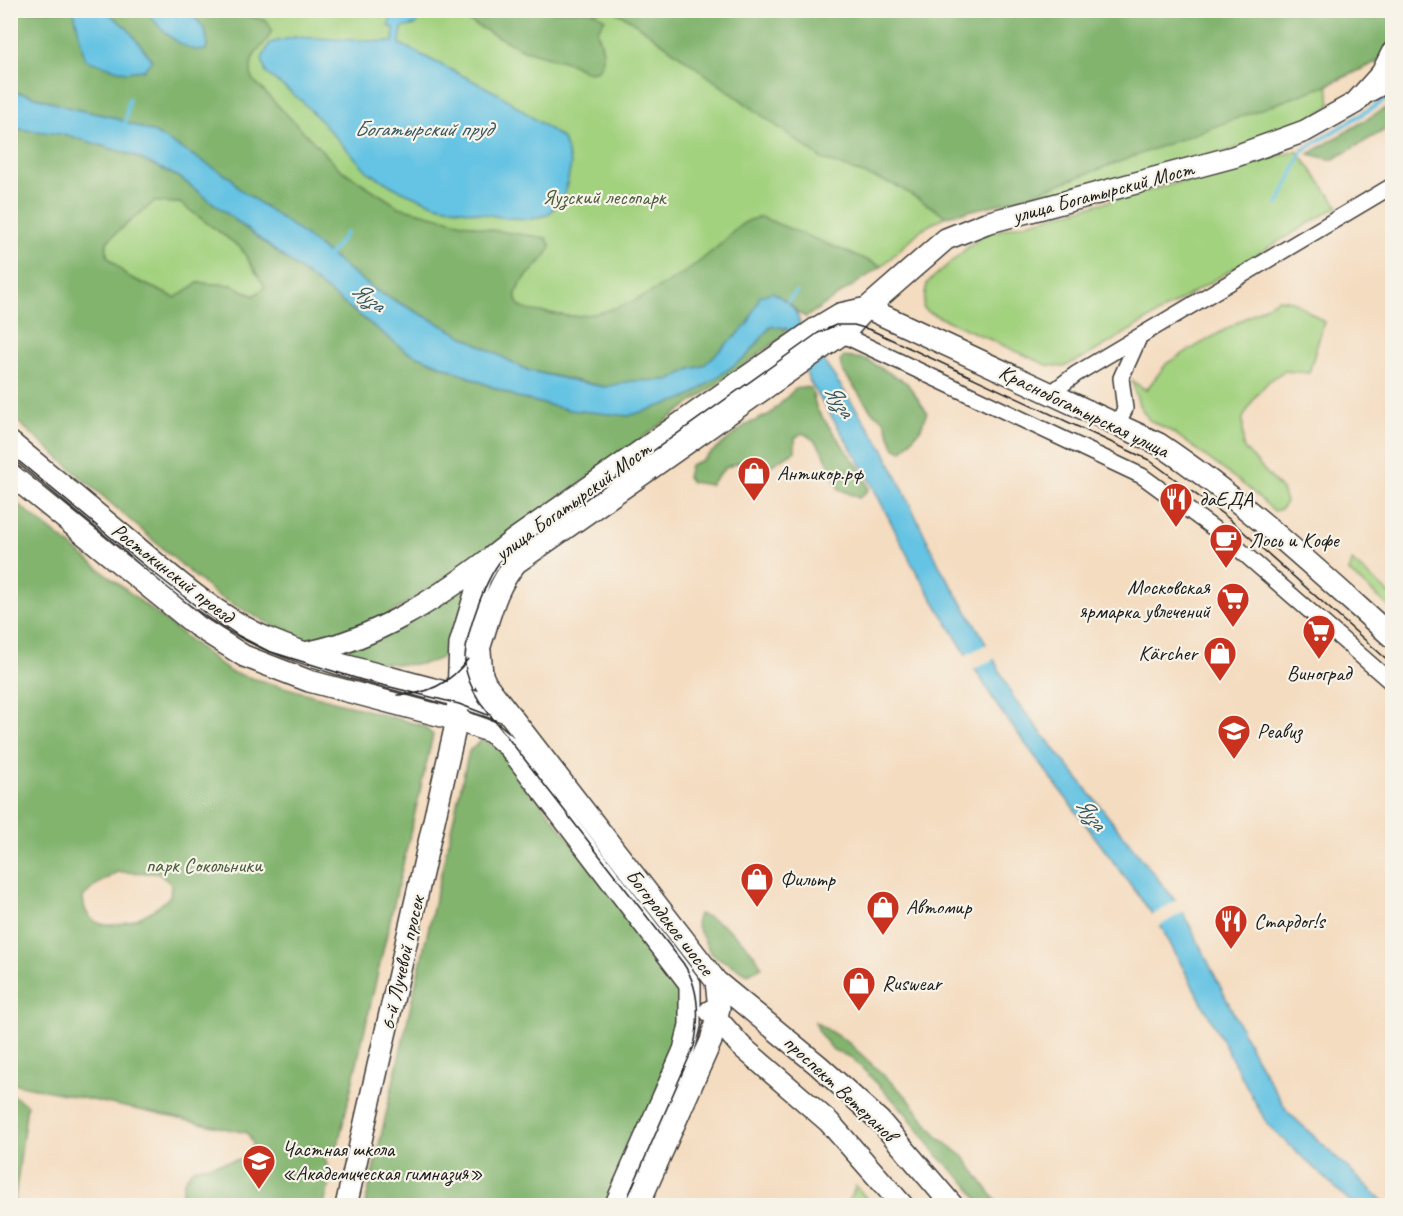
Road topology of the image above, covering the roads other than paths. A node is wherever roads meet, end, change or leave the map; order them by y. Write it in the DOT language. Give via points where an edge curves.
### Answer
graph roads {
  1 [pos="1392,53"];
  2 [pos="1392,81"];
  3 [pos="1355,103"];
  4 [pos="1392,186"];
  5 [pos="867,308"];
  6 [pos="828,332"];
  7 [pos="1140,338"];
  8 [pos="763,377"];
  9 [pos="1050,394"];
  10 [pos="1117,424"];
  11 [pos="10,442"];
  12 [pos="10,474"];
  13 [pos="493,556"];
  14 [pos="1392,637"];
  15 [pos="480,647"];
  16 [pos="306,652"];
  17 [pos="1392,683"];
  18 [pos="460,695"];
  19 [pos="507,712"];
  20 [pos="457,720"];
  21 [pos="716,981"];
  22 [pos="690,984"];
  23 [pos="718,1020"];
  24 [pos="346,1206"];
  25 [pos="615,1206"];
  26 [pos="638,1206"];
  27 [pos="903,1206"];
  28 [pos="953,1206"];
  1 -- 3 [label="main road, улица Богатырский Мост" via="1382,74"];
  2 -- 3 [label="street"];
  3 -- 5 [label="main road, улица Богатырский Мост" via="1305,131 1233,157 964,231 946,239"];
  4 -- 7 [label="street"];
  5 -- 6 [label="main road, улица Богатырский Мост" via="840,314"];
  5 -- 9 [label="main road, Краснобогатырская улица"];
  6 -- 8 [label="main road, улица Богатырский Мост"];
  6 -- 17 [label="street" via="1142,476 1217,530"];
  7 -- 9 [label="street" via="1076,374"];
  7 -- 10 [label="street" via="1121,378 1125,409"];
  8 -- 13 [label="main road, улица Богатырский Мост"];
  8 -- 15 [label="main road, улица Богатырский Мост" via="516,563 494,599"];
  9 -- 10 [label="main road, Краснобогатырская улица"];
  10 -- 14 [label="main road, Краснобогатырская улица" via="1159,444 1197,469"];
  11 -- 16 [label="main road, Ростокинский проезд" via="210,605 245,628"];
  12 -- 20 [label="main road, Ростокинский проезд" via="197,626 244,656 309,681"];
  13 -- 16 [label="main road" via="414,610 371,632"];
  13 -- 18 [label="main road, улица Богатырский Мост" via="480,578 460,644"];
  15 -- 18 [label="main road, улица Богатырский Мост"];
  15 -- 19 [label="main road, Богородское шоссе" via="482,675"];
  16 -- 18 [label="main road, Ростокинский проезд"];
  18 -- 19 [label="main road"];
  18 -- 20 [label="main road, 6-й Лучевой просек"];
  19 -- 21 [label="main road, Богородское шоссе"];
  20 -- 22 [label="main road, Богородское шоссе" via="491,732 509,747"];
  20 -- 24 [label="main road, 6-й Лучевой просек"];
  21 -- 23 [label="main road, Богородское шоссе"];
  21 -- 28 [label="main road, проспект Ветеранов" via="880,1121"];
  22 -- 23 [label="main road, проспект Ветеранов"];
  22 -- 25 [label="main road, Богородское шоссе" via="690,1025 684,1050"];
  23 -- 26 [label="main road, Богородское шоссе"];
  23 -- 27 [label="main road, проспект Ветеранов" via="741,1046 829,1122"];
}
